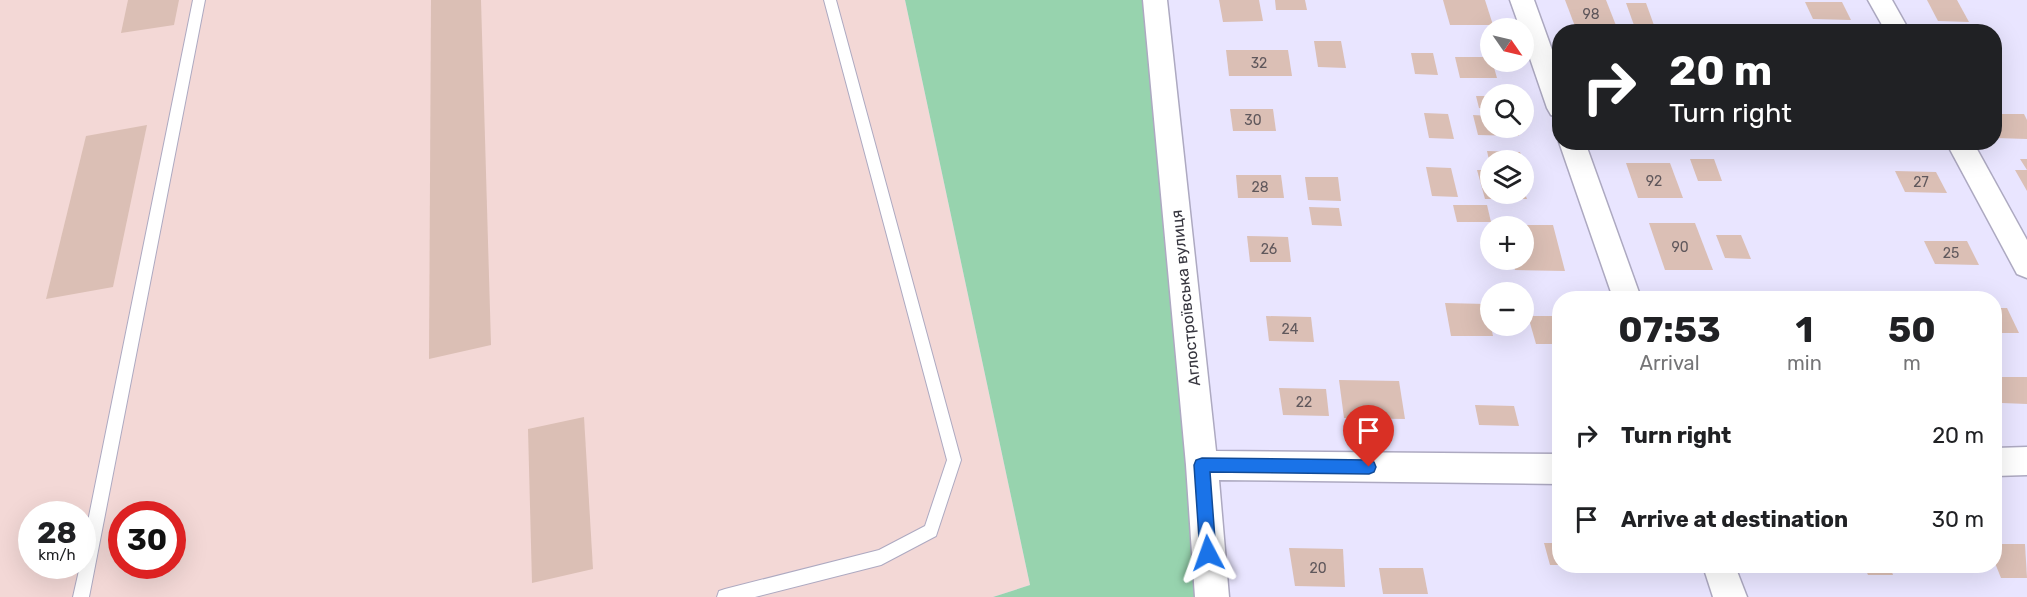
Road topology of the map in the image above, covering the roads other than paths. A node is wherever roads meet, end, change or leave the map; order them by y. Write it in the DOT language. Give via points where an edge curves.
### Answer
graph roads {
  1 [pos="199,0"];
  2 [pos="830,0"];
  3 [pos="1155,0"];
  4 [pos="1522,0"];
  5 [pos="1880,0"];
  6 [pos="1894,24"];
  7 [pos="1552,85"];
  8 [pos="1575,150"];
  9 [pos="1963,150"];
  10 [pos="2027,266"];
  11 [pos="1625,291"];
  12 [pos="2027,461"];
  13 [pos="2002,462"];
  14 [pos="1202,465"];
  15 [pos="1552,469"];
  16 [pos="1721,573"];
  17 [pos="81,597"];
  18 [pos="725,597"];
  19 [pos="1212,597"];
  20 [pos="1730,597"];
  1 -- 17 [label="lane"];
  2 -- 18 [label="lane" via="954,460 931,531 881,557"];
  3 -- 14 [label="street, Аглостроївська вулиця"];
  4 -- 7 [label="street"];
  5 -- 6 [label="street"];
  8 -- 11 [label="street"];
  9 -- 10 [label="street"];
  12 -- 13 [label="street"];
  14 -- 15 [label="street"];
  14 -- 19 [label="street, Аглостроївська вулиця"];
  16 -- 20 [label="street"];
}
